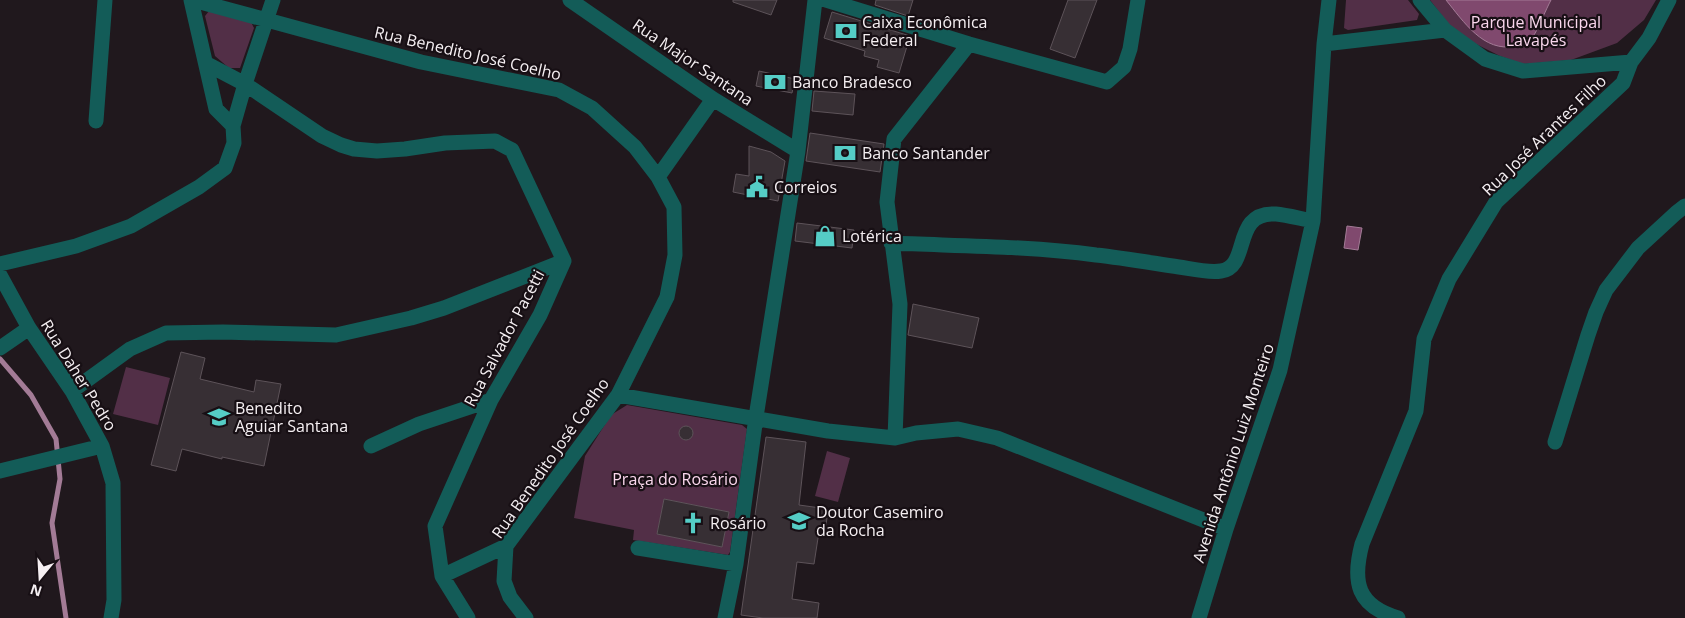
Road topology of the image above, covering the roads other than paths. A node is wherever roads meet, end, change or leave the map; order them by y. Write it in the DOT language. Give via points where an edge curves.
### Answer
graph roads {
  1 [pos="104,0"];
  2 [pos="192,0"];
  3 [pos="273,0"];
  4 [pos="570,0"];
  5 [pos="815,0"];
  6 [pos="826,0"];
  7 [pos="1138,0"];
  8 [pos="1329,0"];
  9 [pos="1420,0"];
  10 [pos="1669,0"];
  11 [pos="861,5"];
  12 [pos="266,20"];
  13 [pos="1445,30"];
  14 [pos="968,44"];
  15 [pos="1324,44"];
  16 [pos="1631,62"];
  17 [pos="207,64"];
  18 [pos="245,84"];
  19 [pos="713,98"];
  20 [pos="96,121"];
  21 [pos="233,126"];
  22 [pos="798,151"];
  23 [pos="658,177"];
  24 [pos="1685,206"];
  25 [pos="1313,221"];
  26 [pos="891,243"];
  27 [pos="564,262"];
  28 [pos="0,264"];
  29 [pos="0,275"];
  30 [pos="24,332"];
  31 [pos="0,348"];
  32 [pos="72,391"];
  33 [pos="618,395"];
  34 [pos="491,400"];
  35 [pos="756,417"];
  36 [pos="895,438"];
  37 [pos="1556,442"];
  38 [pos="102,446"];
  39 [pos="371,446"];
  40 [pos="0,471"];
  41 [pos="1226,529"];
  42 [pos="506,546"];
  43 [pos="638,548"];
  44 [pos="736,564"];
  45 [pos="442,576"];
  46 [pos="111,618"];
  47 [pos="468,618"];
  48 [pos="526,618"];
  49 [pos="725,618"];
  50 [pos="1199,618"];
  51 [pos="1398,618"];
  1 -- 20 [label="street"];
  2 -- 12 [label="street, Rua Benedito José Coelho"];
  2 -- 17 [label="street"];
  3 -- 12 [label="street"];
  4 -- 19 [label="street, Rua Major Santana"];
  5 -- 22 [label="street"];
  6 -- 11 [label="street"];
  7 -- 14 [label="street" via="1124,67 1107,82"];
  8 -- 15 [label="street, Avenida Antônio Luiz Monteiro"];
  9 -- 13 [label="street"];
  10 -- 16 [label="street, Rua José Arantes Filho" via="1649,38"];
  11 -- 14 [label="street"];
  12 -- 18 [label="street"];
  12 -- 23 [label="street, Rua Benedito José Coelho" via="421,62 560,90 592,108 635,148"];
  13 -- 15 [label="street"];
  13 -- 16 [label="street" via="1484,59 1523,70"];
  14 -- 26 [label="street" via="894,138 887,202"];
  15 -- 25 [label="street, Avenida Antônio Luiz Monteiro"];
  16 -- 51 [label="street, Rua José Arantes Filho" via="1623,83 1496,202 1449,279 1424,339 1416,411 1358,558 1357,573 1362,596 1381,612"];
  17 -- 18 [label="street, Rua Salvador Pacetti"];
  17 -- 21 [label="street" via="216,109"];
  18 -- 21 [label="street"];
  18 -- 27 [label="street, Rua Salvador Pacetti" via="322,136 354,149 377,151 495,141 512,150"];
  19 -- 22 [label="street, Rua Major Santana"];
  19 -- 23 [label="street"];
  21 -- 28 [label="street" via="234,143 225,168 165,208 131,226 76,246"];
  22 -- 35 [label="street"];
  23 -- 33 [label="street, Rua Benedito José Coelho" via="674,207 675,255 667,297"];
  24 -- 37 [label="street" via="1638,248 1606,290 1588,335"];
  25 -- 26 [label="street" via="1275,214 1255,218 1247,225 1236,259 1222,271 1057,251"];
  25 -- 41 [label="street, Avenida Antônio Luiz Monteiro" via="1280,370"];
  26 -- 36 [label="street" via="900,304"];
  27 -- 32 [label="street" via="444,308 336,335 166,333 130,349"];
  27 -- 34 [label="street, Rua Salvador Pacetti" via="540,315"];
  29 -- 30 [label="street, Rua Daher Pedro"];
  30 -- 31 [label="street"];
  30 -- 32 [label="street, Rua Daher Pedro"];
  32 -- 38 [label="street, Rua Daher Pedro"];
  33 -- 35 [label="street"];
  33 -- 42 [label="street, Rua Benedito José Coelho"];
  34 -- 39 [label="street" via="419,424"];
  34 -- 45 [label="street, Rua Salvador Pacetti" via="435,526"];
  35 -- 36 [label="street" via="828,431"];
  35 -- 44 [label="street"];
  36 -- 41 [label="street" via="958,428 997,438"];
  38 -- 40 [label="street"];
  38 -- 46 [label="street, Rua Daher Pedro" via="113,483 114,591"];
  41 -- 50 [label="street, Avenida Antônio Luiz Monteiro"];
  42 -- 45 [label="street"];
  42 -- 48 [label="street, Rua Benedito José Coelho" via="504,581 510,597"];
  43 -- 44 [label="street"];
  44 -- 49 [label="street"];
  45 -- 47 [label="street"];
}
